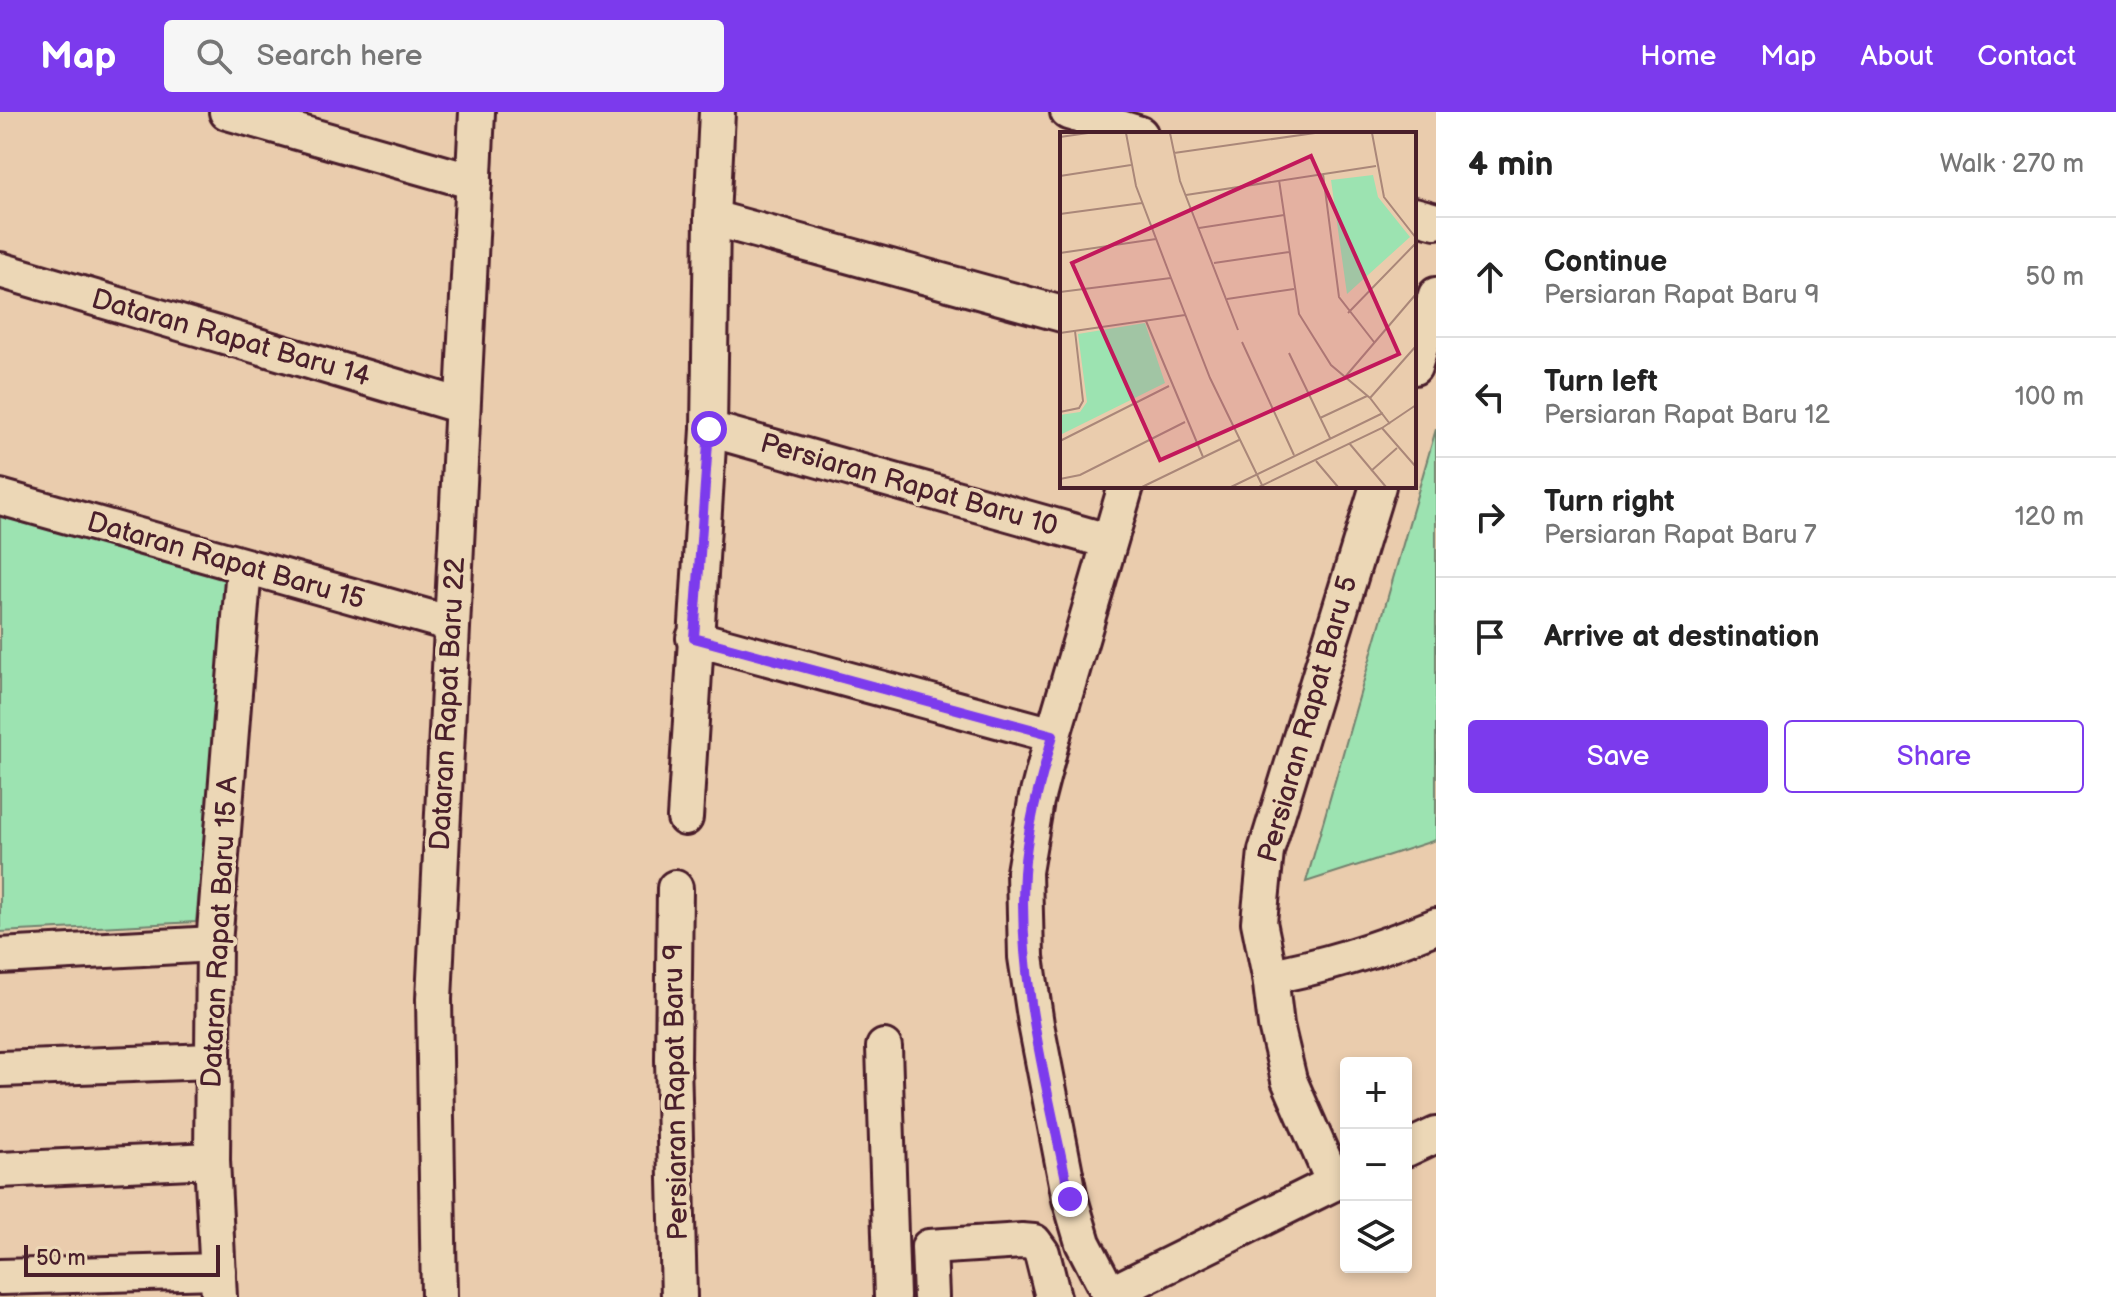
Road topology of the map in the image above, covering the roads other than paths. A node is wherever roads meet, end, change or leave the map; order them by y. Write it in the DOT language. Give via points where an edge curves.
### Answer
graph roads {
  1 [pos="227,112"];
  2 [pos="477,112"];
  3 [pos="717,112"];
  4 [pos="1068,112"];
  5 [pos="1133,132"];
  6 [pos="474,182"];
  7 [pos="1416,216"];
  8 [pos="712,218"];
  9 [pos="1436,221"];
  10 [pos="0,270"];
  11 [pos="1436,295"];
  12 [pos="1060,313"];
  13 [pos="1416,360"];
  14 [pos="462,406"];
  15 [pos="709,429"];
  16 [pos="1125,488"];
  17 [pos="1377,488"];
  18 [pos="0,497"];
  19 [pos="1108,541"];
  20 [pos="244,567"];
  21 [pos="452,624"];
  22 [pos="694,638"];
  23 [pos="1053,735"];
  24 [pos="685,818"];
  25 [pos="675,888"];
  26 [pos="1436,926"];
  27 [pos="214,944"];
  28 [pos="0,956"];
  29 [pos="1270,976"];
  30 [pos="884,1047"];
  31 [pos="211,1061"];
  32 [pos="0,1069"];
  33 [pos="1436,1135"];
  34 [pos="1412,1146"];
  35 [pos="212,1160"];
  36 [pos="0,1170"];
  37 [pos="1340,1180"];
  38 [pos="1089,1257"];
  39 [pos="0,1277"];
  40 [pos="931,1281"];
  41 [pos="892,1283"];
  42 [pos="219,1284"];
  43 [pos="1054,1295"];
  44 [pos="1110,1295"];
  45 [pos="439,1297"];
  46 [pos="679,1297"];
  1 -- 6 [label="street"];
  2 -- 6 [label="street, Dataran Rapat Baru 22"];
  3 -- 8 [label="street"];
  4 -- 5 [label="street"];
  6 -- 14 [label="street, Dataran Rapat Baru 22"];
  7 -- 9 [label="street"];
  8 -- 12 [label="street"];
  8 -- 15 [label="street"];
  10 -- 14 [label="street, Dataran Rapat Baru 14"];
  11 -- 13 [label="street"];
  14 -- 21 [label="street, Dataran Rapat Baru 22"];
  15 -- 19 [label="street, Persiaran Rapat Baru 10"];
  15 -- 22 [label="street"];
  16 -- 19 [label="street"];
  17 -- 29 [label="street, Persiaran Rapat Baru 5" via="1266,851 1259,922"];
  18 -- 20 [label="street, Dataran Rapat Baru 15"];
  19 -- 23 [label="street"];
  20 -- 21 [label="street, Dataran Rapat Baru 15"];
  20 -- 27 [label="street, Dataran Rapat Baru 15 A"];
  21 -- 45 [label="street, Dataran Rapat Baru 22" via="434,999"];
  22 -- 23 [label="street"];
  22 -- 24 [label="street"];
  23 -- 38 [label="street" via="1024,872 1026,957 1070,1199"];
  25 -- 46 [label="street, Persiaran Rapat Baru 9"];
  26 -- 29 [label="street" via="1316,968"];
  27 -- 28 [label="street"];
  27 -- 31 [label="street, Dataran Rapat Baru 15 A"];
  29 -- 37 [label="street, Persiaran Rapat Baru 5" via="1289,1080"];
  30 -- 41 [label="street"];
  31 -- 32 [label="street"];
  31 -- 35 [label="street, Dataran Rapat Baru 15 A"];
  33 -- 34 [label="street"];
  35 -- 36 [label="street"];
  35 -- 42 [label="street, Dataran Rapat Baru 15 A"];
  37 -- 44 [label="street"];
  38 -- 43 [label="street" via="1066,1273"];
  38 -- 44 [label="street"];
  39 -- 42 [label="street"];
  40 -- 41 [label="street"];
  40 -- 43 [label="street" via="929,1247 1034,1242"];
}
